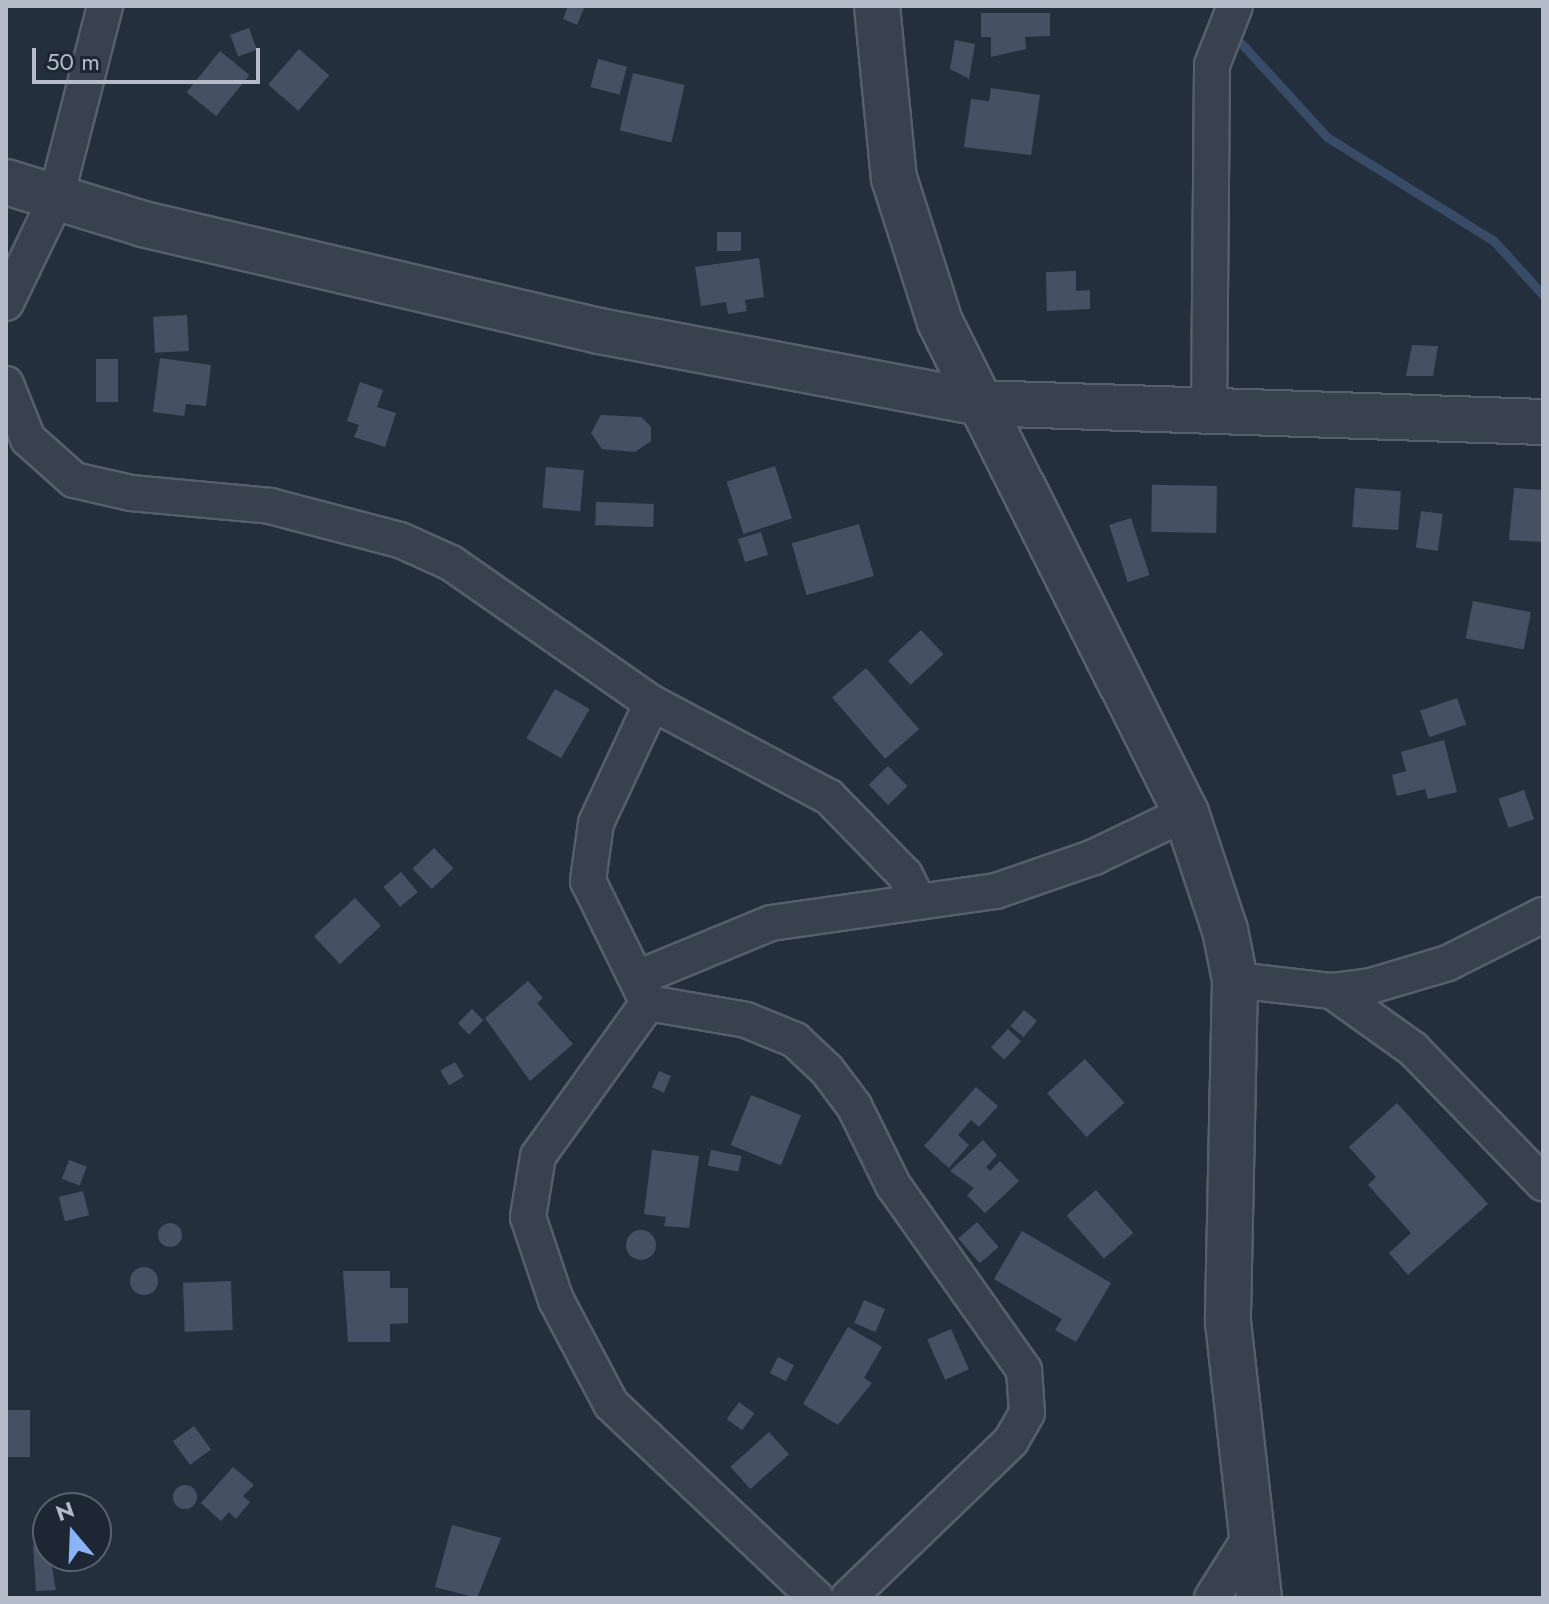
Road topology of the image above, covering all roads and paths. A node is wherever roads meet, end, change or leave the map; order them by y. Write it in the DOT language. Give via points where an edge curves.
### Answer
graph roads {
  1 [pos="105,6"];
  2 [pos="877,6"];
  3 [pos="1235,6"];
  4 [pos="6,182"];
  5 [pos="55,201"];
  6 [pos="6,303"];
  7 [pos="6,384"];
  8 [pos="979,403"];
  9 [pos="1209,412"];
  10 [pos="1543,422"];
  11 [pos="652,703"];
  12 [pos="1186,813"];
  13 [pos="918,900"];
  14 [pos="1543,915"];
  15 [pos="1235,980"];
  16 [pos="644,990"];
  17 [pos="1332,991"];
  18 [pos="1543,1183"];
  19 [pos="1251,1536"];
  20 [pos="816,1598"];
  21 [pos="848,1598"];
  22 [pos="1212,1598"];
  23 [pos="1259,1598"];
  1 -- 5 [label="street"];
  2 -- 8 [label="street" via="894,178 940,322"];
  3 -- 9 [label="street" via="1212,65"];
  4 -- 5 [label="street"];
  5 -- 6 [label="street"];
  5 -- 8 [label="street" via="599,331"];
  7 -- 11 [label="street" via="28,439 74,480 131,493 270,506 400,540 451,563"];
  8 -- 9 [label="street"];
  8 -- 12 [label="street"];
  9 -- 10 [label="street"];
  11 -- 13 [label="street" via="829,797 905,875"];
  11 -- 16 [label="street" via="596,823 588,861 596,900"];
  12 -- 13 [label="street" via="1094,857 996,891"];
  12 -- 15 [label="street" via="1208,866"];
  13 -- 16 [label="street" via="771,923"];
  14 -- 17 [label="street" via="1504,940 1414,976"];
  15 -- 17 [label="street"];
  15 -- 19 [label="street" via="1225,1258"];
  16 -- 20 [label="street" via="538,1156 528,1202 535,1246 611,1404"];
  16 -- 21 [label="street" via="795,1040 827,1070 854,1106 893,1185 1024,1370 1027,1413 1011,1441"];
  17 -- 18 [label="street" via="1413,1049"];
  19 -- 22 [label="street"];
  19 -- 23 [label="street"];
}
